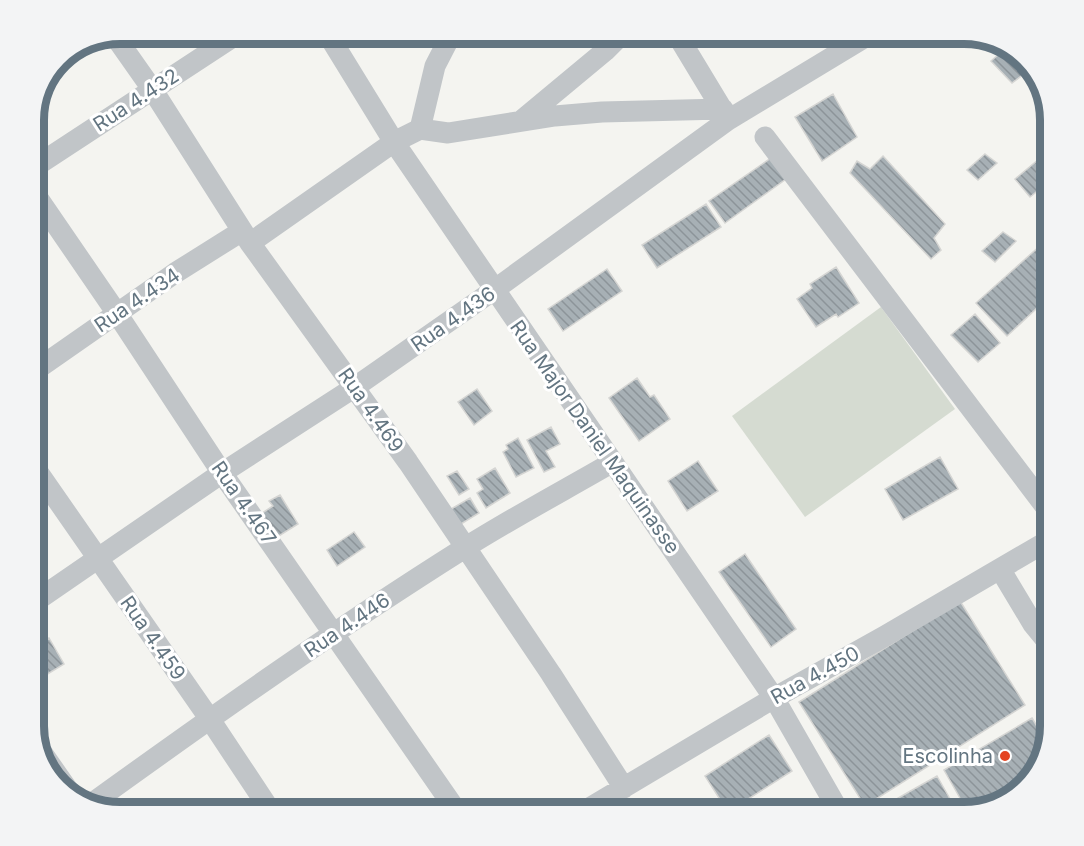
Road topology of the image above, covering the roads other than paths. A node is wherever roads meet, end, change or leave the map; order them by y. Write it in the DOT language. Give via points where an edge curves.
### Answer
graph roads {
  1 [pos="120,43"];
  2 [pos="223,43"];
  3 [pos="333,43"];
  4 [pos="447,43"];
  5 [pos="613,43"];
  6 [pos="682,43"];
  7 [pos="854,43"];
  8 [pos="152,89"];
  9 [pos="726,115"];
  10 [pos="522,120"];
  11 [pos="420,129"];
  12 [pos="765,137"];
  13 [pos="394,142"];
  14 [pos="44,161"];
  15 [pos="44,207"];
  16 [pos="246,237"];
  17 [pos="494,290"];
  18 [pos="117,312"];
  19 [pos="44,364"];
  20 [pos="356,387"];
  21 [pos="613,462"];
  22 [pos="222,473"];
  23 [pos="44,481"];
  24 [pos="1040,500"];
  25 [pos="1040,545"];
  26 [pos="465,548"];
  27 [pos="98,559"];
  28 [pos="1000,569"];
  29 [pos="44,596"];
  30 [pos="335,633"];
  31 [pos="1040,633"];
  32 [pos="774,698"];
  33 [pos="209,718"];
  34 [pos="624,788"];
  35 [pos="99,799"];
  36 [pos="265,802"];
  37 [pos="450,802"];
  38 [pos="600,802"];
  39 [pos="834,802"];
  1 -- 8 [label="street, Rua 4.469"];
  2 -- 8 [label="street, Rua 4.432"];
  3 -- 13 [label="street, Rua Major Daniel Maquinasse"];
  4 -- 11 [label="street" via="435,66"];
  5 -- 10 [label="street"];
  6 -- 9 [label="street"];
  7 -- 9 [label="street, Rua 4.436"];
  8 -- 14 [label="street, Rua 4.432"];
  8 -- 16 [label="street, Rua 4.469"];
  9 -- 10 [label="street" via="602,112"];
  9 -- 17 [label="street, Rua 4.436"];
  10 -- 11 [label="street" via="448,133"];
  11 -- 13 [label="street, Rua 4.434"];
  12 -- 24 [label="street"];
  13 -- 16 [label="street, Rua 4.434"];
  13 -- 17 [label="street, Rua Major Daniel Maquinasse"];
  15 -- 18 [label="street, Rua 4.467"];
  16 -- 18 [label="street, Rua 4.434" via="175,273"];
  16 -- 20 [label="street, Rua 4.469"];
  17 -- 20 [label="street, Rua 4.436"];
  17 -- 21 [label="street, Rua Major Daniel Maquinasse"];
  18 -- 19 [label="street, Rua 4.434"];
  18 -- 22 [label="street, Rua 4.467"];
  20 -- 22 [label="street, Rua 4.436"];
  20 -- 26 [label="street, Rua 4.469"];
  21 -- 26 [label="street, Rua 4.446"];
  21 -- 32 [label="street, Rua Major Daniel Maquinasse"];
  22 -- 27 [label="street, Rua 4.436"];
  22 -- 30 [label="street, Rua 4.467"];
  23 -- 27 [label="street, Rua 4.459"];
  25 -- 28 [label="street, Rua 4.450"];
  26 -- 30 [label="street, Rua 4.446"];
  26 -- 34 [label="street, Rua 4.469"];
  27 -- 29 [label="street, Rua 4.436"];
  27 -- 33 [label="street, Rua 4.459"];
  28 -- 31 [label="street"];
  28 -- 32 [label="street, Rua 4.450"];
  30 -- 33 [label="street, Rua 4.446"];
  30 -- 37 [label="street, Rua 4.467"];
  32 -- 34 [label="street, Rua 4.450"];
  32 -- 39 [label="street, Rua Major Daniel Maquinasse"];
  33 -- 35 [label="street, Rua 4.446"];
  33 -- 36 [label="street, Rua 4.459"];
  34 -- 38 [label="street, Rua 4.450"];
}
